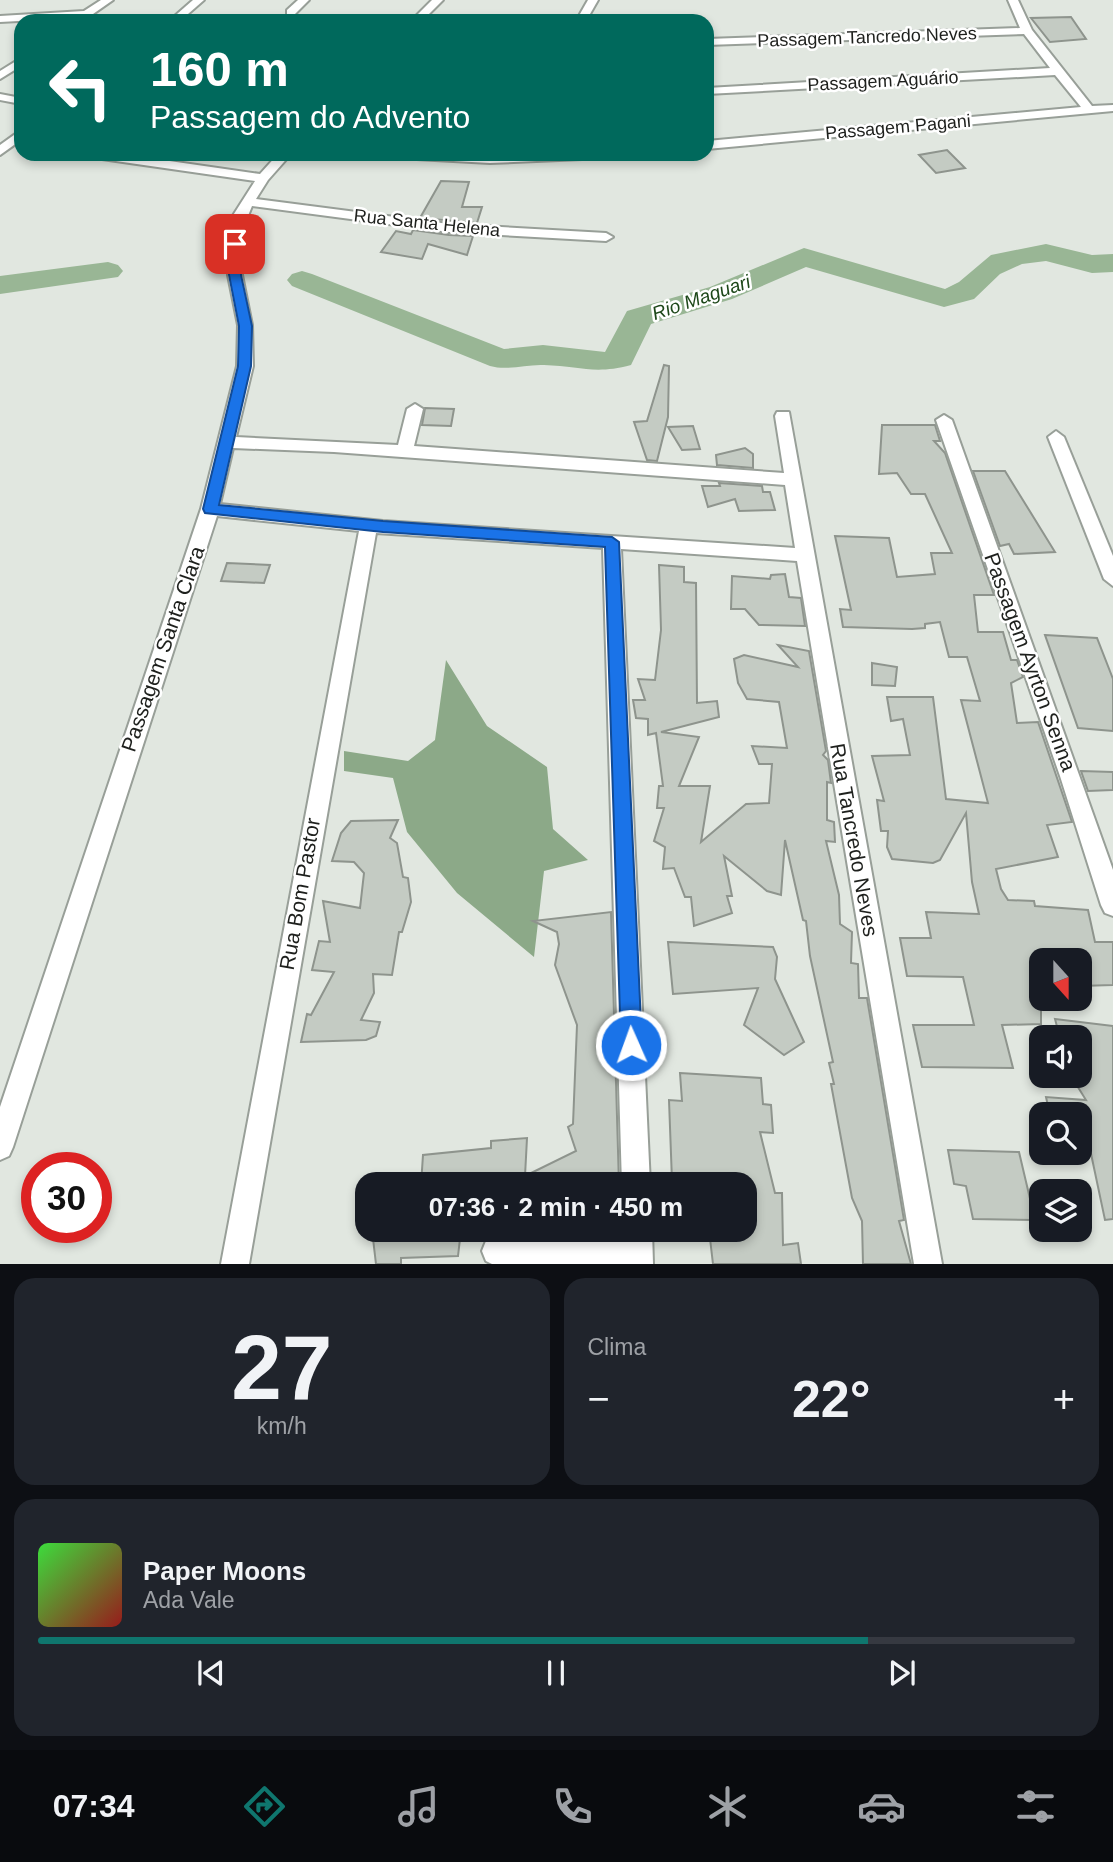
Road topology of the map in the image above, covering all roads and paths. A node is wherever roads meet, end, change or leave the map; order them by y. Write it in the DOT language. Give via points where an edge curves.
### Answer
graph roads {
  1 [pos="108,0"];
  2 [pos="199,0"];
  3 [pos="303,0"];
  4 [pos="438,0"];
  5 [pos="1013,0"];
  6 [pos="291,12"];
  7 [pos="88,14"];
  8 [pos="182,14"];
  9 [pos="423,14"];
  10 [pos="1027,31"];
  11 [pos="714,43"];
  12 [pos="1059,71"];
  13 [pos="714,91"];
  14 [pos="1113,108"];
  15 [pos="1089,110"];
  16 [pos="14,140"];
  17 [pos="714,144"];
  18 [pos="0,151"];
  19 [pos="144,161"];
  20 [pos="279,161"];
  21 [pos="263,178"];
  22 [pos="249,202"];
  23 [pos="606,237"];
  24 [pos="415,410"];
  25 [pos="783,416"];
  26 [pos="944,420"];
  27 [pos="1056,437"];
  28 [pos="228,442"];
  29 [pos="404,452"];
  30 [pos="792,480"];
  31 [pos="210,509"];
  32 [pos="369,525"];
  33 [pos="612,542"];
  34 [pos="804,555"];
  35 [pos="1113,579"];
  36 [pos="1113,905"];
  37 [pos="0,1147"];
  38 [pos="636,1172"];
  39 [pos="639,1248"];
  40 [pos="496,1251"];
  41 [pos="235,1264"];
  42 [pos="929,1264"];
  1 -- 7 [label="street"];
  2 -- 8 [label="street"];
  3 -- 6 [label="street"];
  4 -- 9 [label="street"];
  5 -- 10 [label="street"];
  10 -- 11 [label="street, Passagem Tancredo Neves"];
  10 -- 12 [label="street"];
  12 -- 13 [label="street, Passagem Aguário"];
  12 -- 15 [label="street"];
  14 -- 15 [label="street, Passagem Pagani"];
  15 -- 17 [label="street, Passagem Pagani"];
  16 -- 18 [label="street"];
  19 -- 21 [label="street"];
  20 -- 21 [label="street, Passagem Santa Clara"];
  21 -- 22 [label="street, Passagem Santa Clara"];
  22 -- 23 [label="street, Rua Santa Helena" via="449,228"];
  22 -- 28 [label="street, Passagem Santa Clara" via="234,233 235,275 246,326 244,366"];
  24 -- 29 [label="street"];
  25 -- 30 [label="street, Rua Tancredo Neves"];
  26 -- 36 [label="street, Passagem Ayrton Senna"];
  27 -- 35 [label="street"];
  28 -- 29 [label="street"];
  28 -- 31 [label="street, Passagem Santa Clara"];
  29 -- 30 [label="street"];
  30 -- 34 [label="street, Rua Tancredo Neves"];
  31 -- 32 [label="street"];
  31 -- 37 [label="street, Passagem Santa Clara"];
  32 -- 33 [label="street"];
  32 -- 41 [label="street, Rua Bom Pastor"];
  33 -- 34 [label="street"];
  33 -- 38 [label="street"];
  34 -- 42 [label="street, Rua Tancredo Neves"];
  39 -- 40 [label="street"];
}
